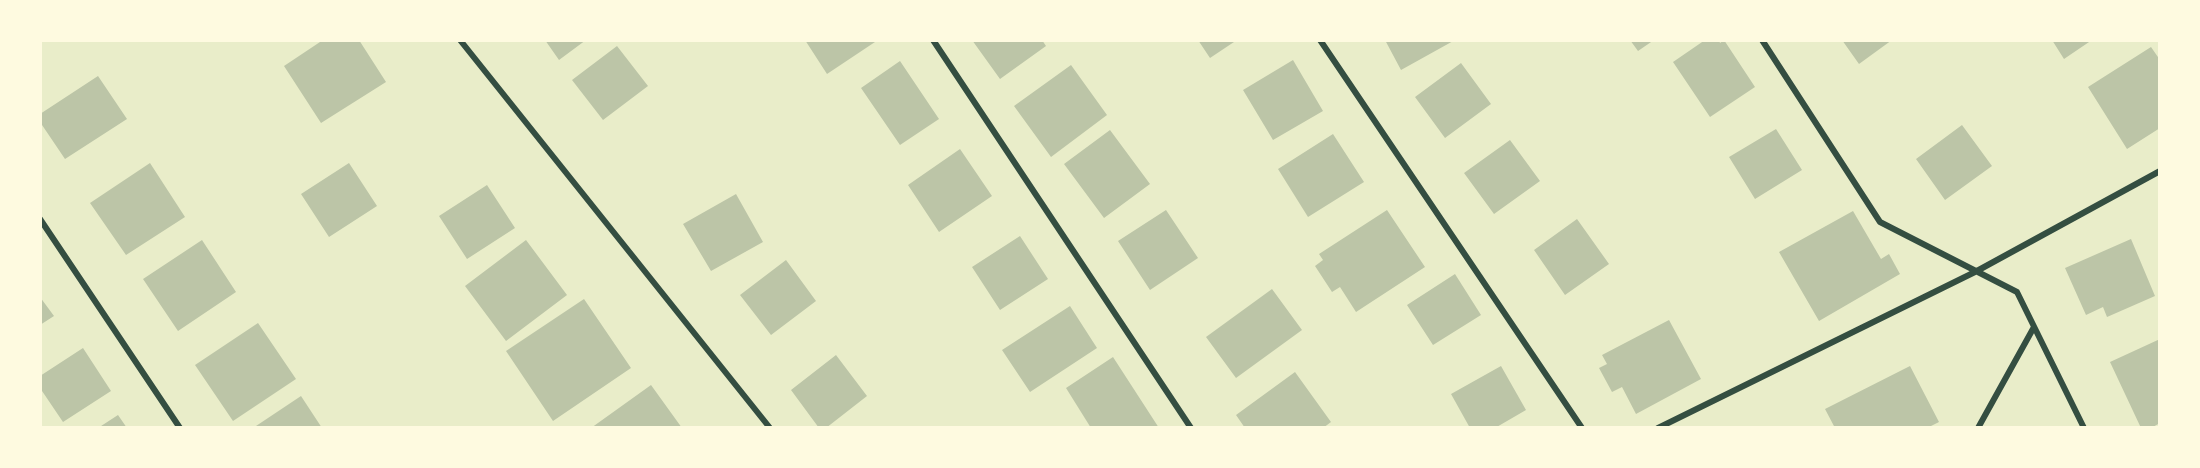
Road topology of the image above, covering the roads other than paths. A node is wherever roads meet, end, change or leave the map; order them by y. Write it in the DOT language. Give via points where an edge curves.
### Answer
graph roads {
  1 [pos="460,40"];
  2 [pos="933,40"];
  3 [pos="1320,40"];
  4 [pos="1762,40"];
  5 [pos="2160,171"];
  6 [pos="40,219"];
  7 [pos="1975,272"];
  8 [pos="2034,327"];
  9 [pos="180,428"];
  10 [pos="770,428"];
  11 [pos="1191,428"];
  12 [pos="1582,428"];
  13 [pos="1658,428"];
  14 [pos="1978,428"];
  15 [pos="2084,428"];
  1 -- 10 [label="street"];
  2 -- 11 [label="street"];
  3 -- 12 [label="street"];
  4 -- 7 [label="street" via="1880,222"];
  5 -- 7 [label="street"];
  6 -- 9 [label="street"];
  7 -- 8 [label="street" via="2017,292"];
  7 -- 13 [label="street"];
  8 -- 14 [label="street"];
  8 -- 15 [label="street"];
}
